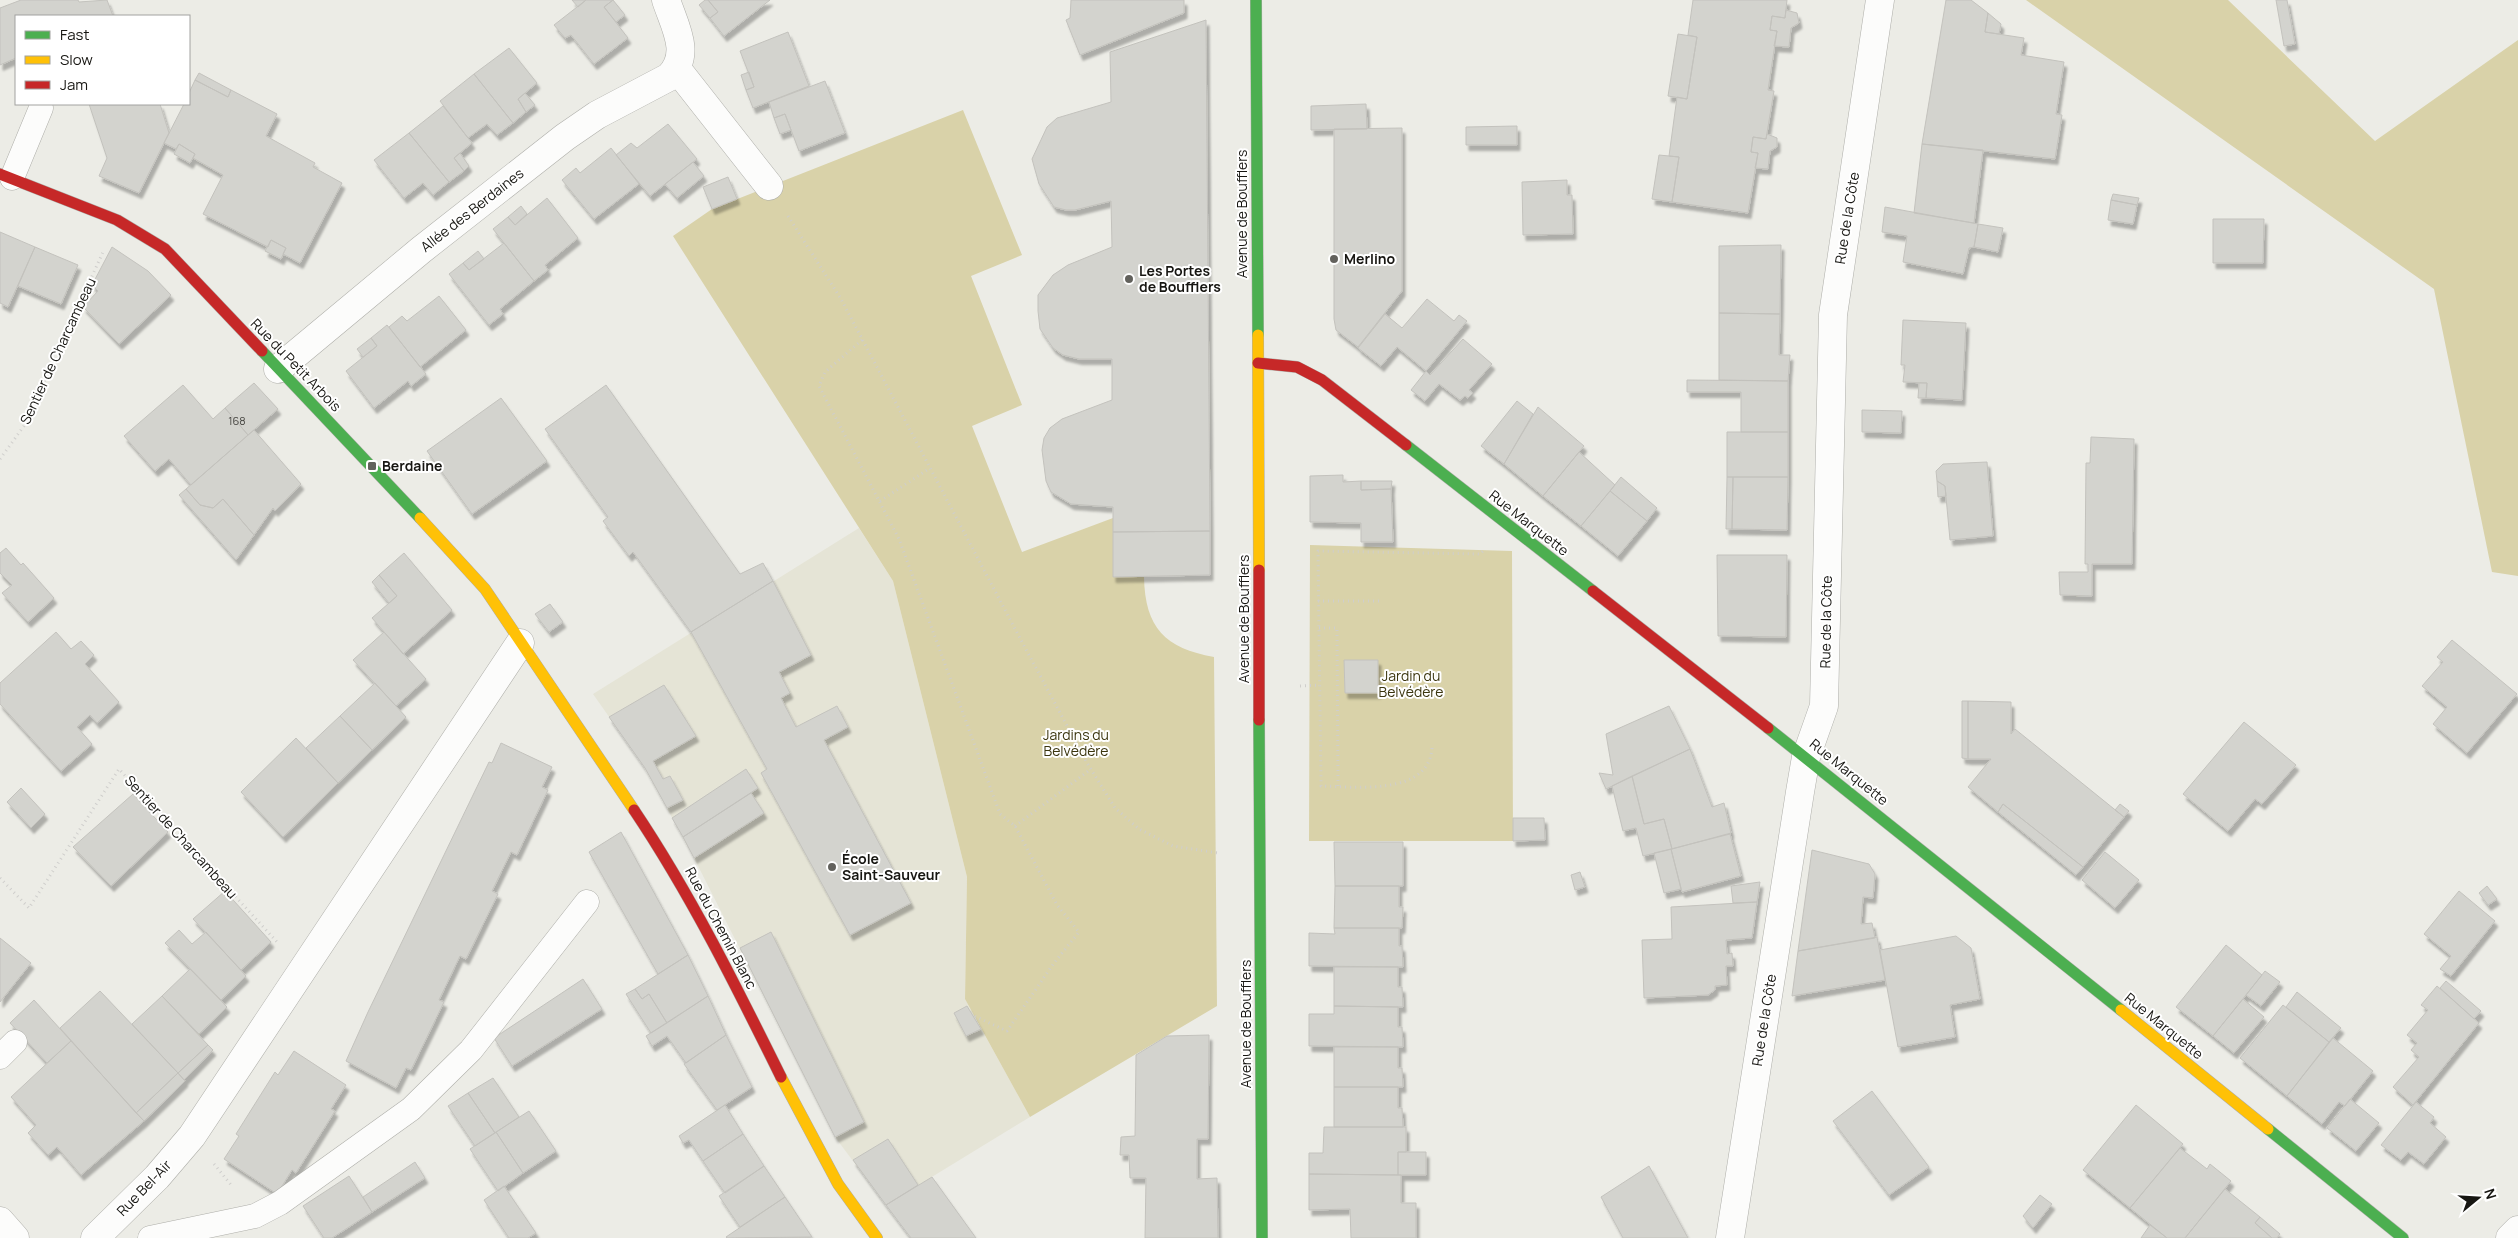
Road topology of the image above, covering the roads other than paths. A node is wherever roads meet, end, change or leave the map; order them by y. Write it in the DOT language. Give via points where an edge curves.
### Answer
graph roads {
  1 [pos="666,0"];
  2 [pos="1256,0"];
  3 [pos="1880,0"];
  4 [pos="678,69"];
  5 [pos="41,108"];
  6 [pos="6,176"];
  7 [pos="769,186"];
  8 [pos="1258,364"];
  9 [pos="278,369"];
  10 [pos="520,643"];
  11 [pos="1806,757"];
  12 [pos="587,902"];
  13 [pos="0,1221"];
  14 [pos="2518,1230"];
  15 [pos="15,1238"];
  16 [pos="95,1238"];
  17 [pos="150,1238"];
  18 [pos="878,1238"];
  19 [pos="1262,1238"];
  20 [pos="1730,1238"];
  21 [pos="2403,1238"];
  22 [pos="2510,1238"];
  1 -- 4 [label="street" via="681,44 682,58"];
  2 -- 8 [label="street, Avenue de Boufflers"];
  3 -- 11 [label="street, Rue de la Côte" via="1833,315 1824,706"];
  4 -- 7 [label="street"];
  4 -- 9 [label="street, Allée des Berdaines" via="669,78 603,111 565,137 421,250"];
  5 -- 6 [label="lane"];
  6 -- 9 [label="street, Rue du Petit Arbois" via="117,220 165,249"];
  8 -- 11 [label="street, Rue Marquette" via="1298,367 1322,380"];
  8 -- 19 [label="street, Avenue de Boufflers"];
  9 -- 10 [label="street, Rue du Petit Arbois" via="485,589"];
  10 -- 16 [label="street, Rue Bel-Air" via="192,1136 157,1177"];
  10 -- 18 [label="street, Rue du Chemin Blanc" via="666,858 716,946 838,1184"];
  11 -- 20 [label="street, Rue de la Côte"];
  11 -- 21 [label="street, Rue Marquette"];
  12 -- 17 [label="lane" via="471,1050 411,1109 280,1202 255,1216"];
  13 -- 15 [label="street"];
  14 -- 22 [label="street"];
}
